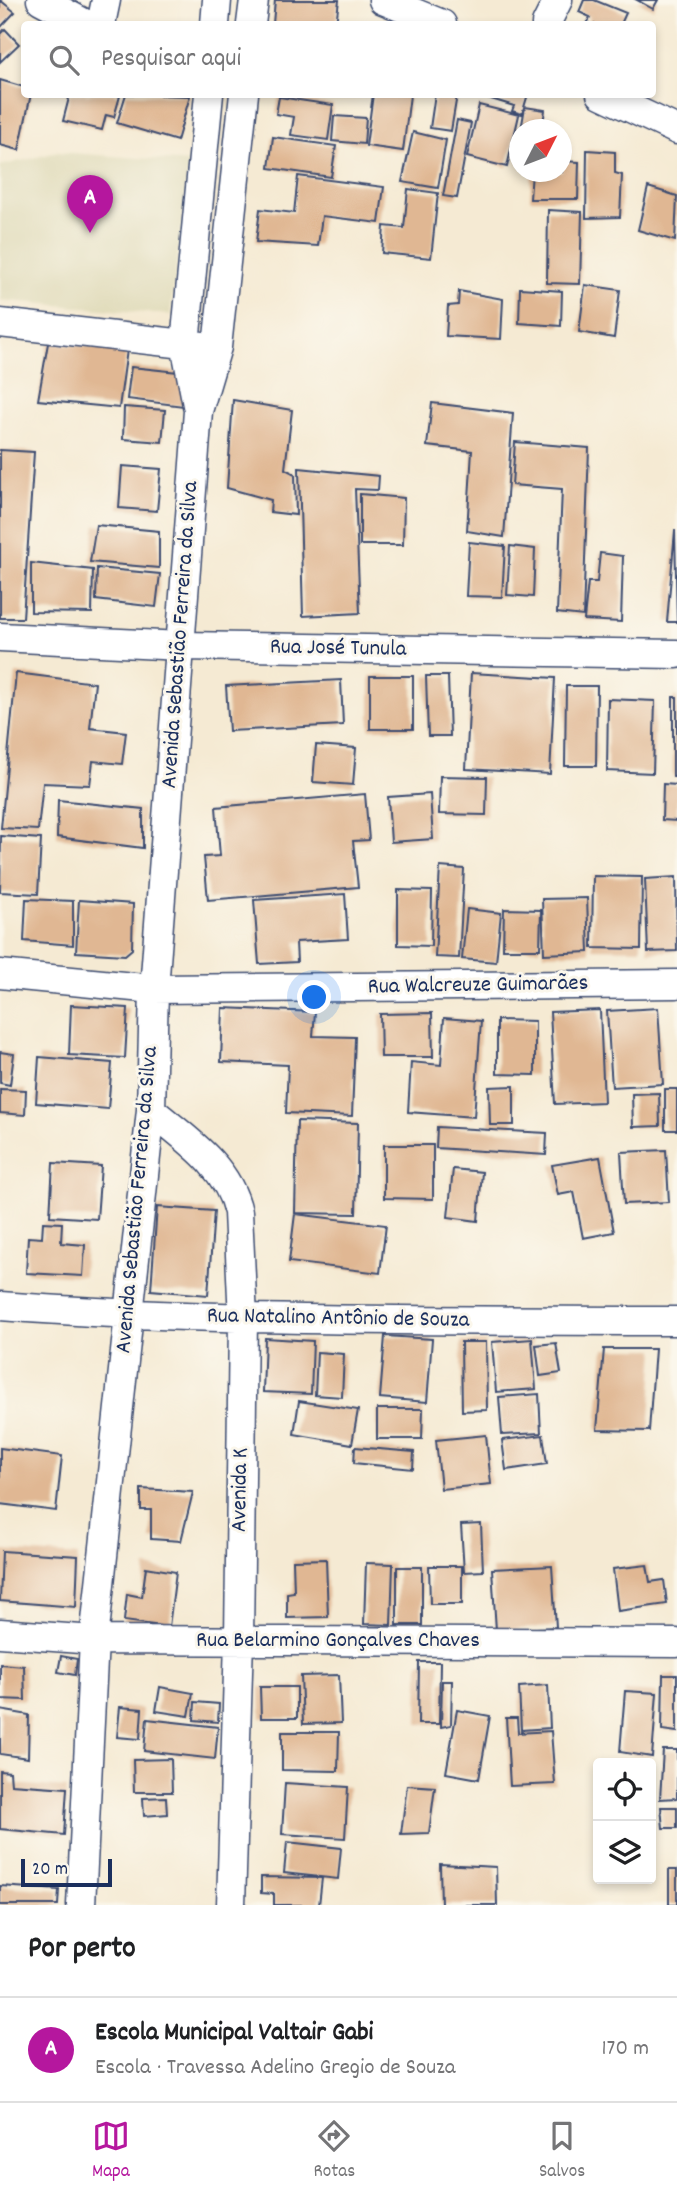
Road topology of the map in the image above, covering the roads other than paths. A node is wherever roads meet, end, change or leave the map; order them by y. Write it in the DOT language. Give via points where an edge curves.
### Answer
graph roads {
  1 [pos="41,0"];
  2 [pos="106,0"];
  3 [pos="217,0"];
  4 [pos="254,0"];
  5 [pos="383,0"];
  6 [pos="558,0"];
  7 [pos="80,21"];
  8 [pos="102,21"];
  9 [pos="215,21"];
  10 [pos="251,21"];
  11 [pos="435,21"];
  12 [pos="548,21"];
  13 [pos="209,98"];
  14 [pos="242,98"];
  15 [pos="609,98"];
  16 [pos="677,130"];
  17 [pos="0,323"];
  18 [pos="185,344"];
  19 [pos="217,347"];
  20 [pos="198,411"];
  21 [pos="0,637"];
  22 [pos="181,646"];
  23 [pos="677,654"];
  24 [pos="0,974"];
  25 [pos="677,985"];
  26 [pos="153,989"];
  27 [pos="151,1110"];
  28 [pos="0,1306"];
  29 [pos="129,1315"];
  30 [pos="243,1319"];
  31 [pos="677,1321"];
  32 [pos="0,1633"];
  33 [pos="239,1639"];
  34 [pos="94,1640"];
  35 [pos="677,1643"];
  36 [pos="81,1905"];
  37 [pos="231,1905"];
  1 -- 7 [label="street"];
  2 -- 8 [label="street"];
  3 -- 9 [label="street"];
  4 -- 10 [label="street"];
  5 -- 11 [label="street"];
  6 -- 12 [label="street"];
  13 -- 18 [label="street, Avenida Sebastião Ferreira da Silva"];
  14 -- 19 [label="street, Avenida Sebastião Ferreira da Silva"];
  15 -- 16 [label="street"];
  17 -- 18 [label="street"];
  18 -- 19 [label="street"];
  18 -- 20 [label="street, Avenida Sebastião Ferreira da Silva"];
  19 -- 20 [label="street, Avenida Sebastião Ferreira da Silva"];
  20 -- 22 [label="street, Avenida Sebastião Ferreira da Silva"];
  21 -- 22 [label="street, Rua José Tunula"];
  22 -- 23 [label="street, Rua José Tunula"];
  22 -- 26 [label="street, Avenida Sebastião Ferreira da Silva"];
  24 -- 26 [label="street, Rua Walcreuze Guimarães"];
  25 -- 26 [label="street, Rua Walcreuze Guimarães"];
  26 -- 27 [label="street, Avenida Sebastião Ferreira da Silva"];
  27 -- 29 [label="street, Avenida Sebastião Ferreira da Silva"];
  27 -- 30 [label="street, Avenida K" via="216,1167 234,1195"];
  28 -- 29 [label="street, Rua Natalino Antônio de Souza"];
  29 -- 30 [label="street, Rua Natalino Antônio de Souza"];
  29 -- 34 [label="street, Avenida Sebastião Ferreira da Silva"];
  30 -- 31 [label="street, Rua Natalino Antônio de Souza"];
  30 -- 33 [label="street, Avenida K"];
  32 -- 34 [label="street, Rua Belarmino Gonçalves Chaves"];
  33 -- 34 [label="street, Rua Belarmino Gonçalves Chaves"];
  33 -- 35 [label="street, Rua Belarmino Gonçalves Chaves"];
  33 -- 37 [label="street, Avenida K"];
  34 -- 36 [label="street, Avenida Sebastião Ferreira da Silva"];
}
